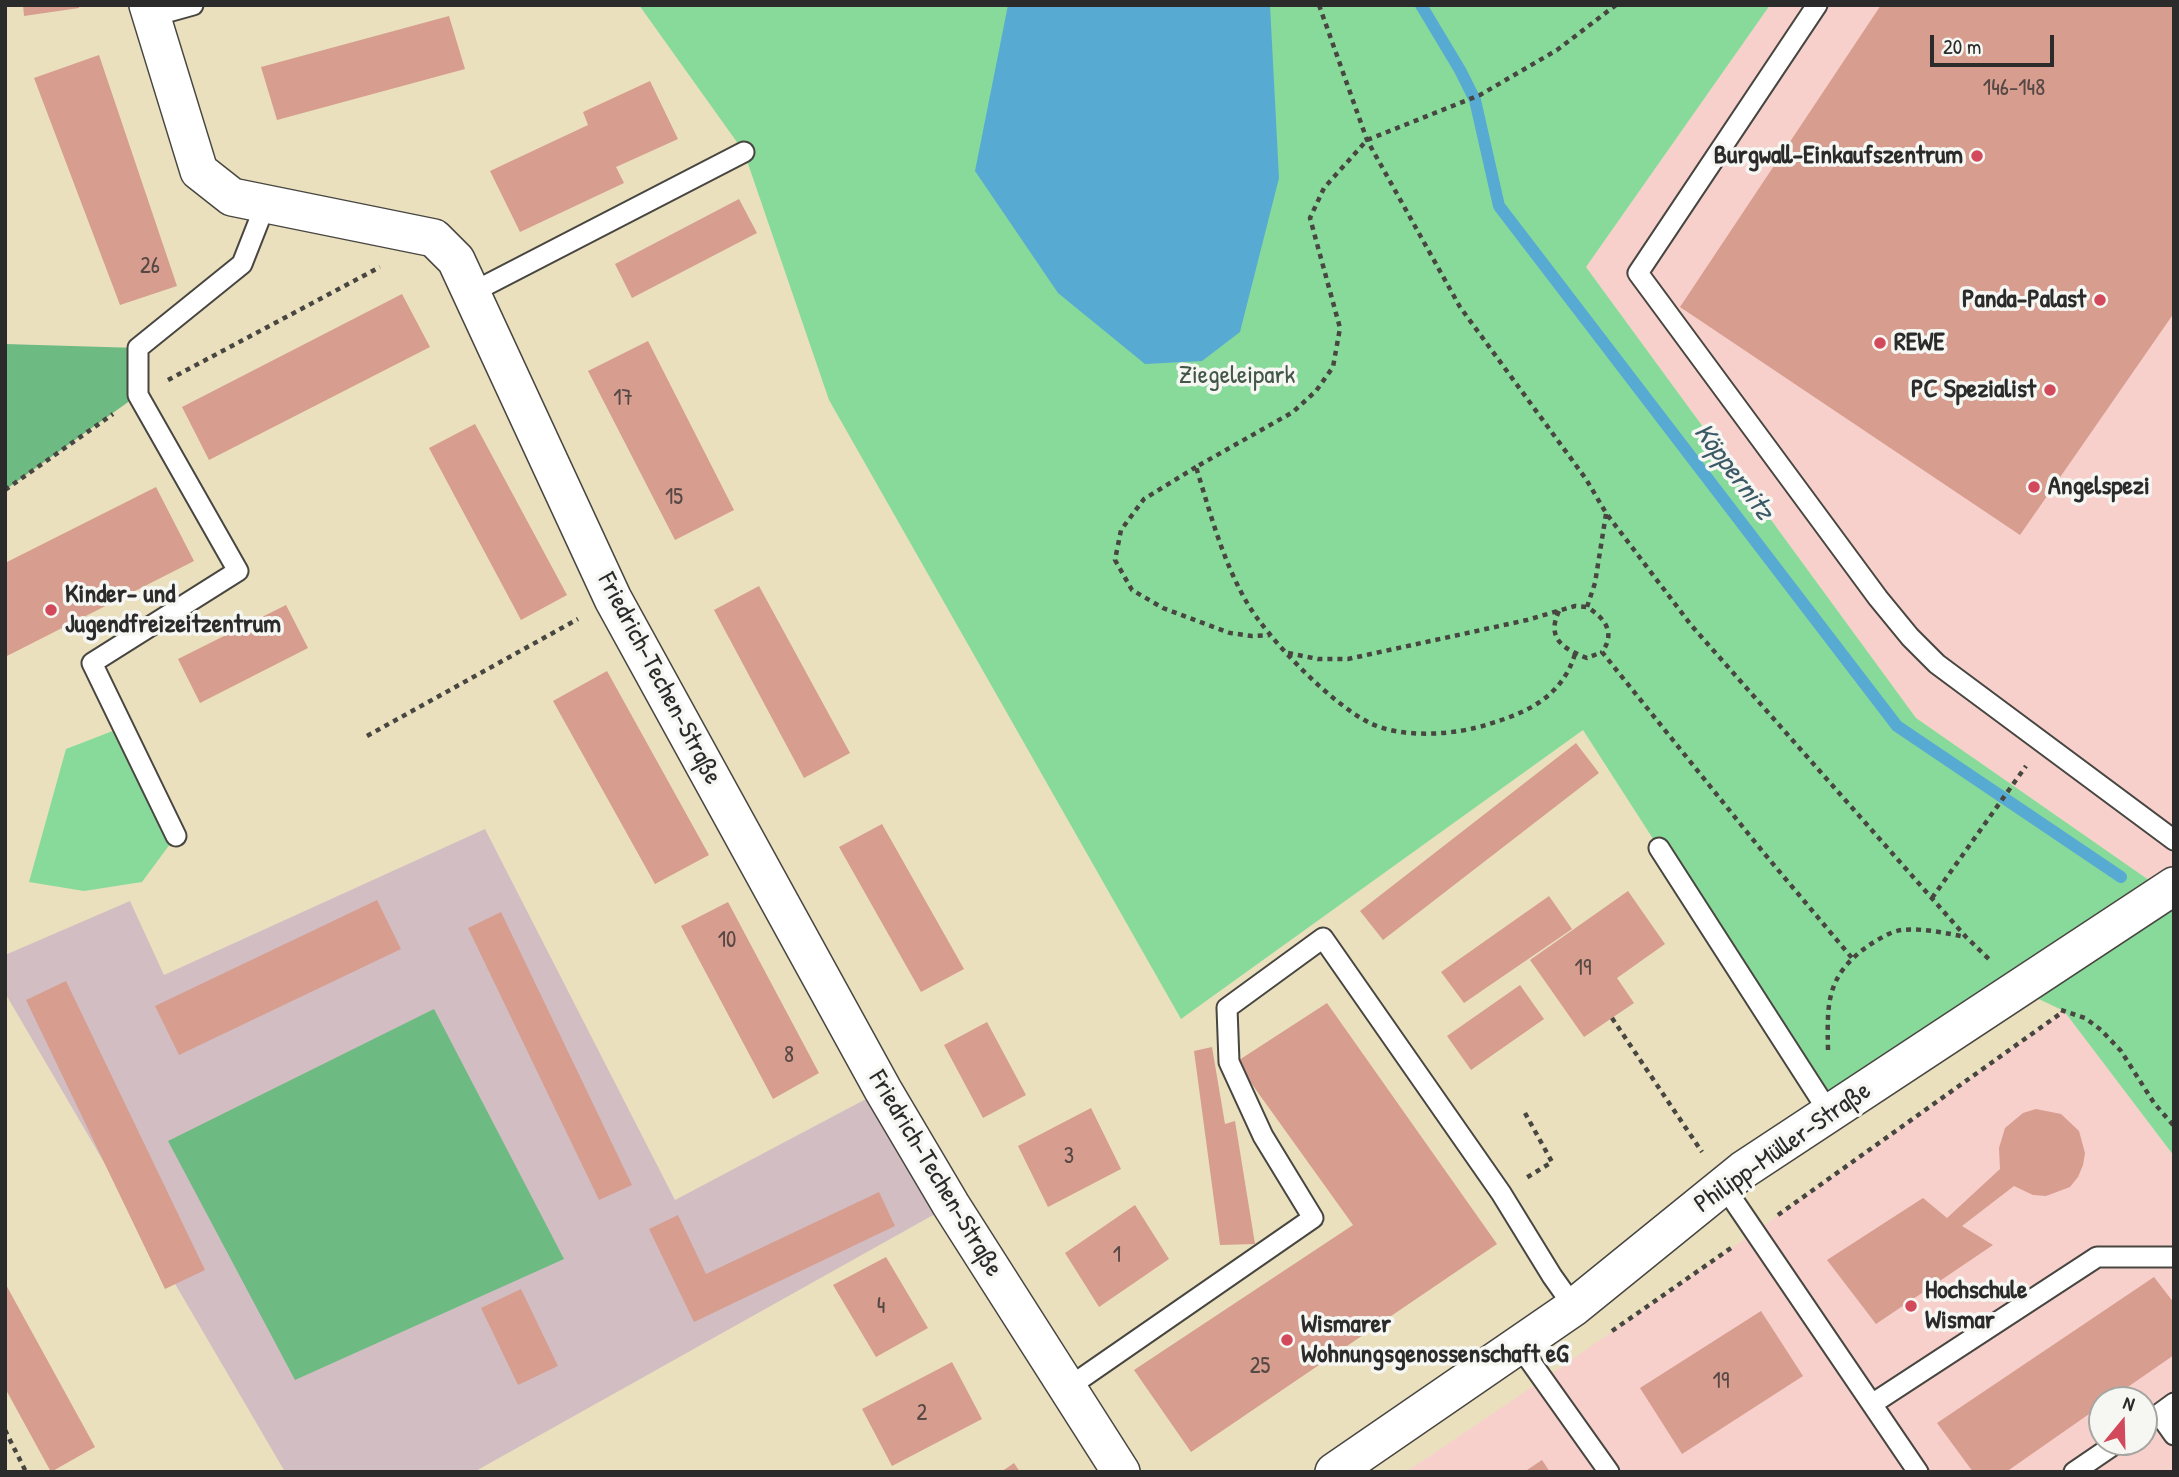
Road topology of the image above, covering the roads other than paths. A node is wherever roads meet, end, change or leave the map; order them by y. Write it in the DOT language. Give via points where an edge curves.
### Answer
graph roads {
  1 [pos="192,5"];
  2 [pos="1817,5"];
  3 [pos="149,11"];
  4 [pos="744,152"];
  5 [pos="266,203"];
  6 [pos="471,293"];
  7 [pos="176,836"];
  8 [pos="2174,839"];
  9 [pos="1659,848"];
  10 [pos="2170,889"];
  11 [pos="1830,1114"];
  12 [pos="1716,1174"];
  13 [pos="2174,1257"];
  14 [pos="1574,1307"];
  15 [pos="1518,1344"];
  16 [pos="1066,1389"];
  17 [pos="1872,1404"];
  18 [pos="2159,1414"];
  19 [pos="2174,1435"];
  20 [pos="2097,1456"];
  21 [pos="1121,1472"];
  22 [pos="1334,1472"];
  23 [pos="1609,1472"];
  24 [pos="1918,1472"];
  25 [pos="2074,1472"];
  1 -- 3 [label="lane"];
  2 -- 8 [label="lane" via="1638,272 1910,637 1937,664"];
  3 -- 5 [label="street" via="199,171 232,197"];
  4 -- 6 [label="lane"];
  5 -- 6 [label="street, Friedrich-Techen-Straße" via="434,238 456,260"];
  5 -- 7 [label="lane" via="242,264 138,348 138,395 238,571 92,663"];
  6 -- 16 [label="street, Friedrich-Techen-Straße" via="613,599 883,1090"];
  9 -- 11 [label="lane"];
  10 -- 11 [label="street, Philipp-Müller-Straße"];
  11 -- 12 [label="street, Philipp-Müller-Straße"];
  12 -- 14 [label="street, Philipp-Müller-Straße"];
  12 -- 17 [label="lane"];
  13 -- 17 [label="lane" via="2097,1257"];
  14 -- 15 [label="street, Philipp-Müller-Straße"];
  14 -- 16 [label="lane" via="1501,1192 1323,938 1227,1008 1228,1062 1263,1136 1313,1218"];
  15 -- 22 [label="street, Philipp-Müller-Straße"];
  15 -- 23 [label="lane"];
  16 -- 21 [label="street, Friedrich-Techen-Straße"];
  17 -- 24 [label="lane"];
  18 -- 19 [label="lane"];
  20 -- 25 [label="lane"];
}
